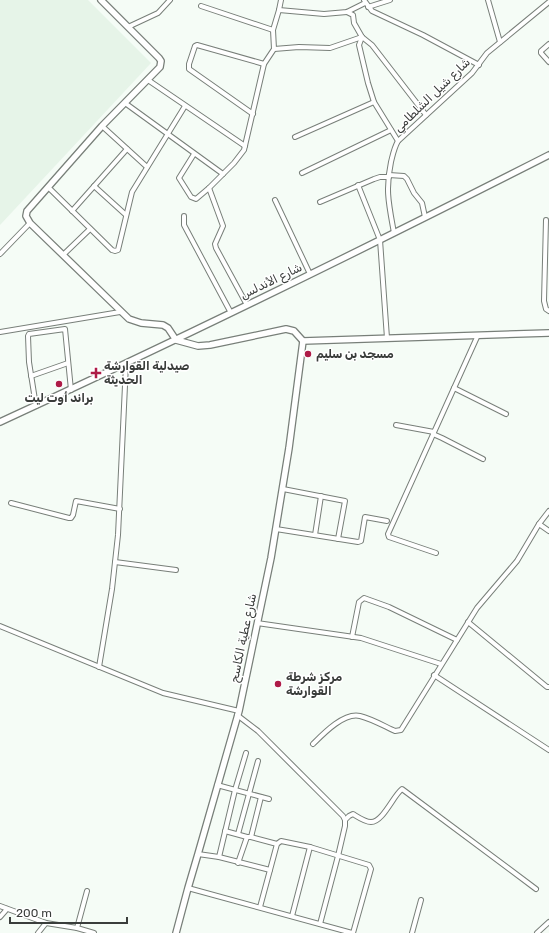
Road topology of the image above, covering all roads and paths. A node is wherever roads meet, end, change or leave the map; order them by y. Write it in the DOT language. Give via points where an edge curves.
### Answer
graph roads {
  1 [pos="102,0"];
  2 [pos="280,0"];
  3 [pos="390,0"];
  4 [pos="488,0"];
  5 [pos="168,1"];
  6 [pos="549,2"];
  7 [pos="366,3"];
  8 [pos="201,6"];
  9 [pos="279,10"];
  10 [pos="347,12"];
  11 [pos="128,27"];
  12 [pos="272,30"];
  13 [pos="362,37"];
  14 [pos="500,42"];
  15 [pos="549,44"];
  16 [pos="274,49"];
  17 [pos="549,62"];
  18 [pos="264,64"];
  19 [pos="479,65"];
  20 [pos="148,80"];
  21 [pos="374,102"];
  22 [pos="125,103"];
  23 [pos="185,106"];
  24 [pos="252,114"];
  25 [pos="426,115"];
  26 [pos="102,126"];
  27 [pos="391,130"];
  28 [pos="167,135"];
  29 [pos="295,137"];
  30 [pos="398,141"];
  31 [pos="245,146"];
  32 [pos="127,149"];
  33 [pos="194,154"];
  34 [pos="549,155"];
  35 [pos="147,167"];
  36 [pos="302,173"];
  37 [pos="223,174"];
  38 [pos="389,176"];
  39 [pos="358,185"];
  40 [pos="94,186"];
  41 [pos="48,187"];
  42 [pos="209,188"];
  43 [pos="275,200"];
  44 [pos="320,202"];
  45 [pos="72,211"];
  46 [pos="126,215"];
  47 [pos="184,216"];
  48 [pos="425,217"];
  49 [pos="546,220"];
  50 [pos="30,223"];
  51 [pos="90,229"];
  52 [pos="394,233"];
  53 [pos="380,240"];
  54 [pos="0,254"];
  55 [pos="63,255"];
  56 [pos="310,274"];
  57 [pos="246,305"];
  58 [pos="549,311"];
  59 [pos="120,312"];
  60 [pos="230,313"];
  61 [pos="0,332"];
  62 [pos="549,334"];
  63 [pos="478,335"];
  64 [pos="387,338"];
  65 [pos="176,340"];
  66 [pos="304,341"];
  67 [pos="68,363"];
  68 [pos="126,364"];
  69 [pos="31,376"];
  70 [pos="454,388"];
  71 [pos="70,390"];
  72 [pos="36,406"];
  73 [pos="506,414"];
  74 [pos="0,422"];
  75 [pos="396,425"];
  76 [pos="433,433"];
  77 [pos="483,459"];
  78 [pos="283,489"];
  79 [pos="321,496"];
  80 [pos="11,503"];
  81 [pos="120,509"];
  82 [pos="549,511"];
  83 [pos="387,521"];
  84 [pos="539,524"];
  85 [pos="276,529"];
  86 [pos="549,531"];
  87 [pos="315,535"];
  88 [pos="338,539"];
  89 [pos="436,552"];
  90 [pos="115,562"];
  91 [pos="176,570"];
  92 [pos="468,622"];
  93 [pos="257,623"];
  94 [pos="0,626"];
  95 [pos="352,637"];
  96 [pos="457,640"];
  97 [pos="441,664"];
  98 [pos="99,667"];
  99 [pos="434,675"];
  100 [pos="549,687"];
  101 [pos="238,713"];
  102 [pos="313,744"];
  103 [pos="549,750"];
  104 [pos="246,753"];
  105 [pos="258,761"];
  106 [pos="217,785"];
  107 [pos="235,790"];
  108 [pos="249,794"];
  109 [pos="261,797"];
  110 [pos="269,799"];
  111 [pos="345,820"];
  112 [pos="225,831"];
  113 [pos="238,834"];
  114 [pos="249,837"];
  115 [pos="277,844"];
  116 [pos="310,847"];
  117 [pos="198,854"];
  118 [pos="338,856"];
  119 [pos="219,858"];
  120 [pos="238,863"];
  121 [pos="270,870"];
  122 [pos="188,888"];
  123 [pos="536,889"];
  124 [pos="87,891"];
  125 [pos="421,900"];
  126 [pos="0,906"];
  127 [pos="260,908"];
  128 [pos="7,909"];
  129 [pos="292,916"];
  130 [pos="0,917"];
  131 [pos="549,922"];
  132 [pos="46,923"];
  133 [pos="320,924"];
  134 [pos="77,928"];
  135 [pos="38,933"];
  136 [pos="94,933"];
  137 [pos="176,933"];
  138 [pos="353,933"];
  139 [pos="412,933"];
  140 [pos="537,933"];
  1 -- 11 [label="main road"];
  2 -- 9 [label="street"];
  3 -- 7 [label="street"];
  4 -- 14 [label="street"];
  5 -- 11 [label="street" via="158,13"];
  6 -- 14 [label="street, شارع شيل الشلطامي"];
  7 -- 10 [label="street"];
  7 -- 19 [label="street" via="372,11"];
  8 -- 12 [label="street"];
  9 -- 10 [label="street" via="324,14"];
  9 -- 12 [label="street"];
  10 -- 13 [label="street" via="353,15 354,23"];
  11 -- 20 [label="main road" via="159,58 160,67"];
  12 -- 16 [label="street"];
  13 -- 16 [label="street" via="330,48"];
  13 -- 21 [label="street" via="359,45"];
  13 -- 25 [label="street" via="372,45"];
  14 -- 19 [label="street, شارع شيل الشلطامي" via="487,53"];
  15 -- 17 [label="street" via="541,53"];
  16 -- 18 [label="street"];
  18 -- 24 [label="street"];
  18 -- 24 [label="street" via="197,45 189,64 189,69"];
  19 -- 25 [label="street, شارع شيل الشلطامي"];
  20 -- 22 [label="main road"];
  20 -- 23 [label="street"];
  21 -- 27 [label="street"];
  21 -- 29 [label="street"];
  22 -- 26 [label="main road"];
  22 -- 28 [label="street"];
  23 -- 28 [label="street"];
  23 -- 31 [label="street"];
  24 -- 31 [label="street"];
  25 -- 30 [label="street, شارع شيل الشلطامي"];
  26 -- 32 [label="street"];
  26 -- 41 [label="main road"];
  27 -- 30 [label="street"];
  27 -- 36 [label="street"];
  28 -- 33 [label="street"];
  28 -- 35 [label="street"];
  30 -- 38 [label="street, شارع شيل الشلطامي"];
  31 -- 37 [label="street" via="240,156"];
  32 -- 35 [label="street"];
  32 -- 40 [label="street"];
  33 -- 37 [label="street"];
  33 -- 42 [label="street" via="179,180 193,199"];
  34 -- 48 [label="main road, شارع الأندلس"];
  35 -- 46 [label="street" via="132,192"];
  37 -- 42 [label="street"];
  38 -- 39 [label="street"];
  38 -- 48 [label="street" via="404,176 407,179 422,203"];
  38 -- 52 [label="street, شارع شيل الشلطامي" via="387,193"];
  39 -- 44 [label="street"];
  39 -- 53 [label="street"];
  40 -- 45 [label="street"];
  40 -- 46 [label="street"];
  41 -- 45 [label="street"];
  41 -- 50 [label="main road" via="27,211 26,216"];
  42 -- 57 [label="street" via="223,226 215,244 216,248"];
  43 -- 56 [label="street"];
  45 -- 51 [label="street"];
  46 -- 51 [label="street" via="118,250 112,250"];
  47 -- 60 [label="street" via="184,225"];
  48 -- 52 [label="main road, شارع الأندلس"];
  49 -- 58 [label="street" via="544,301"];
  50 -- 54 [label="street"];
  50 -- 55 [label="main road"];
  51 -- 55 [label="street"];
  52 -- 53 [label="main road, شارع الأندلس"];
  53 -- 56 [label="main road, شارع الأندلس"];
  53 -- 64 [label="street"];
  55 -- 59 [label="main road"];
  56 -- 57 [label="main road, شارع الأندلس"];
  57 -- 60 [label="main road, شارع الأندلس"];
  59 -- 61 [label="street"];
  59 -- 65 [label="main road" via="134,321 163,325"];
  60 -- 65 [label="main road, شارع الأندلس"];
  62 -- 63 [label="main road"];
  63 -- 64 [label="main road"];
  63 -- 70 [label="street"];
  64 -- 66 [label="main road"];
  65 -- 66 [label="main road" via="198,346 210,345 286,329 294,331"];
  65 -- 68 [label="main road, شارع الأندلس"];
  66 -- 78 [label="main road, شارع عطية الكاسح"];
  67 -- 69 [label="street"];
  67 -- 69 [label="street" via="64,328 29,334"];
  67 -- 71 [label="street"];
  68 -- 71 [label="main road, شارع الأندلس"];
  68 -- 81 [label="street"];
  69 -- 72 [label="street"];
  70 -- 73 [label="street"];
  70 -- 76 [label="street"];
  71 -- 72 [label="main road, شارع الأندلس"];
  72 -- 74 [label="main road, شارع الأندلس"];
  75 -- 76 [label="street"];
  76 -- 77 [label="street"];
  76 -- 89 [label="street" via="388,534 389,537"];
  78 -- 79 [label="street"];
  78 -- 85 [label="main road, شارع عطية الكاسح"];
  79 -- 87 [label="street"];
  79 -- 88 [label="street" via="345,501"];
  80 -- 81 [label="street" via="69,518 73,515 76,501"];
  81 -- 90 [label="street"];
  82 -- 84 [label="street"];
  83 -- 88 [label="street" via="365,517 361,541"];
  84 -- 86 [label="street"];
  84 -- 92 [label="street" via="517,561"];
  85 -- 87 [label="street"];
  85 -- 93 [label="main road, شارع عطية الكاسح"];
  87 -- 88 [label="street"];
  90 -- 91 [label="street"];
  90 -- 98 [label="street"];
  92 -- 96 [label="street"];
  92 -- 100 [label="street"];
  93 -- 95 [label="street"];
  93 -- 101 [label="main road, شارع عطية الكاسح"];
  94 -- 98 [label="street"];
  95 -- 96 [label="street" via="359,602 364,598 389,607"];
  95 -- 97 [label="street"];
  96 -- 97 [label="street"];
  97 -- 99 [label="street"];
  98 -- 101 [label="street" via="163,693"];
  99 -- 102 [label="street" via="402,730 395,731 359,716 348,717"];
  99 -- 103 [label="street"];
  101 -- 106 [label="main road, شارع عطية الكاسح"];
  101 -- 111 [label="street"];
  104 -- 107 [label="street"];
  105 -- 108 [label="street"];
  106 -- 107 [label="street"];
  106 -- 117 [label="main road, شارع عطية الكاسح"];
  107 -- 108 [label="street"];
  107 -- 112 [label="street"];
  108 -- 109 [label="street"];
  108 -- 113 [label="street"];
  109 -- 110 [label="street"];
  109 -- 114 [label="street"];
  111 -- 118 [label="street"];
  111 -- 123 [label="street" via="353,814 374,822 403,789"];
  112 -- 113 [label="street"];
  112 -- 119 [label="street"];
  113 -- 114 [label="street"];
  114 -- 115 [label="street"];
  114 -- 120 [label="street"];
  115 -- 116 [label="street" via="282,841"];
  115 -- 121 [label="street"];
  116 -- 118 [label="street"];
  116 -- 129 [label="street"];
  117 -- 119 [label="street"];
  117 -- 122 [label="main road, شارع عطية الكاسح"];
  118 -- 133 [label="street"];
  118 -- 138 [label="street" via="369,865 371,869"];
  119 -- 120 [label="street"];
  120 -- 121 [label="street"];
  121 -- 127 [label="street"];
  122 -- 127 [label="street"];
  122 -- 137 [label="main road, شارع عطية الكاسح"];
  124 -- 134 [label="street"];
  125 -- 139 [label="street"];
  126 -- 128 [label="street"];
  127 -- 129 [label="street"];
  128 -- 130 [label="street"];
  128 -- 132 [label="street"];
  129 -- 133 [label="street"];
  131 -- 140 [label="street"];
  132 -- 134 [label="street"];
  132 -- 135 [label="street"];
  133 -- 138 [label="street"];
  134 -- 136 [label="street"];
}
